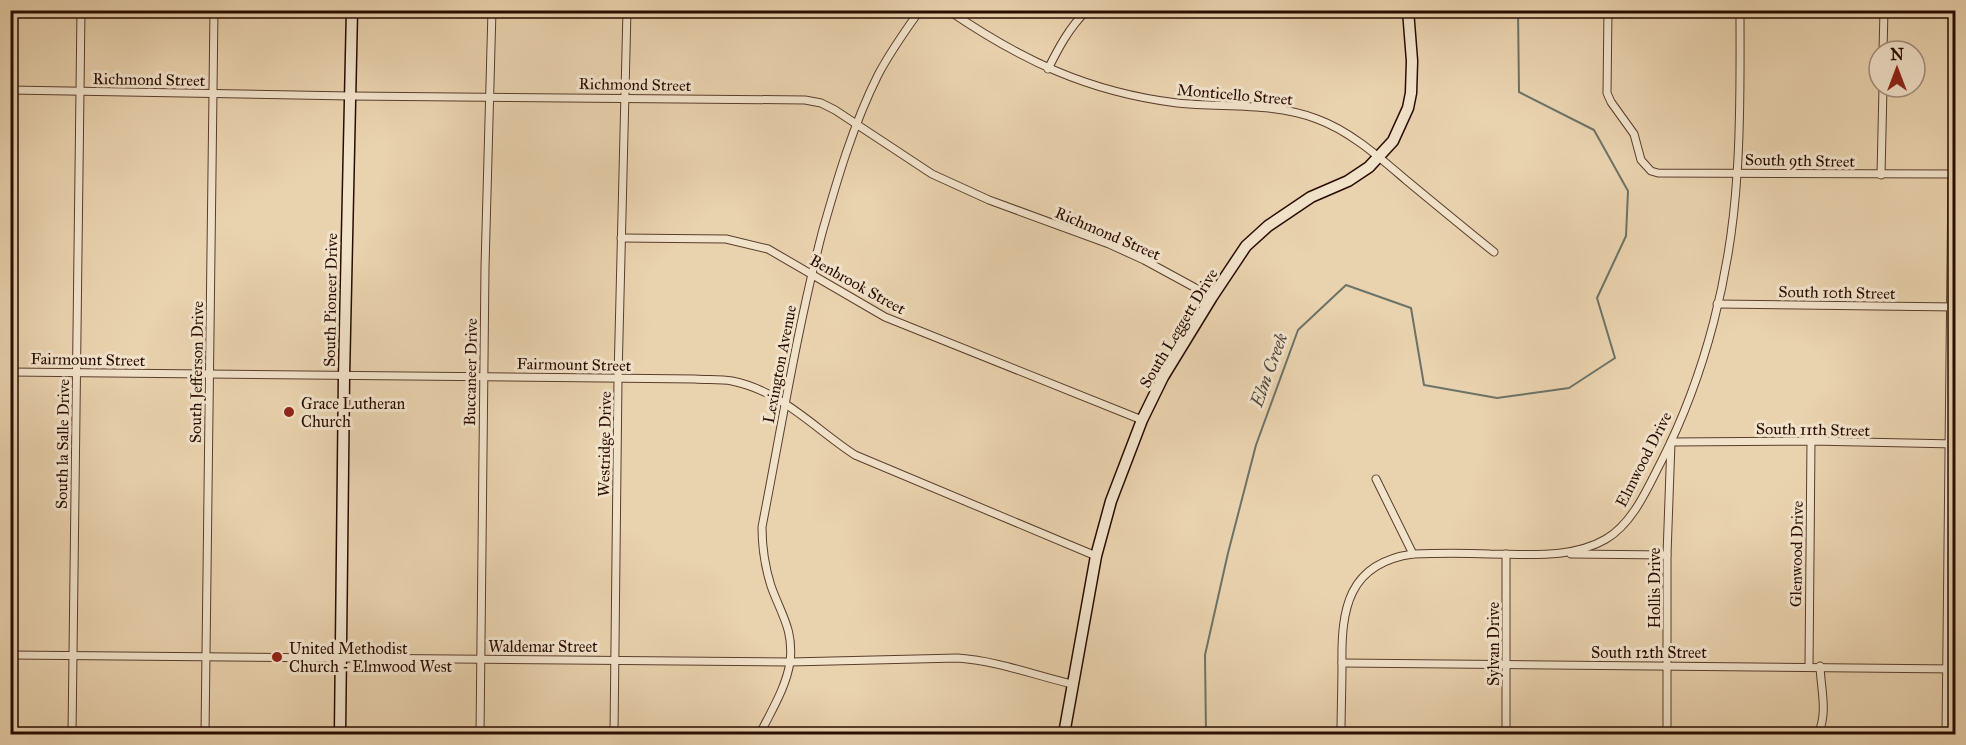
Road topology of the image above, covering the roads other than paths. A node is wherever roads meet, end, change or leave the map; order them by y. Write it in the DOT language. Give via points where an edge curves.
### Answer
graph roads {
  1 [pos="81,10"];
  2 [pos="214,10"];
  3 [pos="352,10"];
  4 [pos="492,10"];
  5 [pos="627,10"];
  6 [pos="920,10"];
  7 [pos="948,10"];
  8 [pos="1087,10"];
  9 [pos="1408,10"];
  10 [pos="1608,10"];
  11 [pos="1740,10"];
  12 [pos="1884,10"];
  13 [pos="1883,39"];
  14 [pos="1048,69"];
  15 [pos="10,90"];
  16 [pos="80,91"];
  17 [pos="213,93"];
  18 [pos="350,96"];
  19 [pos="490,96"];
  20 [pos="625,98"];
  21 [pos="1883,99"];
  22 [pos="858,125"];
  23 [pos="1378,157"];
  24 [pos="1738,173"];
  25 [pos="1881,174"];
  26 [pos="1954,174"];
  27 [pos="621,238"];
  28 [pos="1494,252"];
  29 [pos="812,274"];
  30 [pos="1212,297"];
  31 [pos="1717,304"];
  32 [pos="1954,307"];
  33 [pos="10,372"];
  34 [pos="77,373"];
  35 [pos="209,374"];
  36 [pos="344,376"];
  37 [pos="484,377"];
  38 [pos="618,378"];
  39 [pos="785,402"];
  40 [pos="1142,420"];
  41 [pos="1811,441"];
  42 [pos="1671,442"];
  43 [pos="1952,444"];
  44 [pos="1376,478"];
  45 [pos="1413,554"];
  46 [pos="1506,554"];
  47 [pos="1557,554"];
  48 [pos="1667,555"];
  49 [pos="1096,556"];
  50 [pos="10,655"];
  51 [pos="74,656"];
  52 [pos="206,656"];
  53 [pos="340,657"];
  54 [pos="481,659"];
  55 [pos="615,660"];
  56 [pos="790,662"];
  57 [pos="1341,663"];
  58 [pos="1506,665"];
  59 [pos="1668,666"];
  60 [pos="1809,666"];
  61 [pos="1820,666"];
  62 [pos="1947,669"];
  63 [pos="1956,669"];
  64 [pos="1072,684"];
  65 [pos="72,735"];
  66 [pos="205,735"];
  67 [pos="340,735"];
  68 [pos="480,735"];
  69 [pos="614,735"];
  70 [pos="760,735"];
  71 [pos="1064,735"];
  72 [pos="1341,735"];
  73 [pos="1506,735"];
  74 [pos="1667,735"];
  75 [pos="1818,735"];
  76 [pos="1946,735"];
  1 -- 16 [label="street, South la Salle Drive"];
  2 -- 17 [label="street, South Jefferson Drive"];
  3 -- 18 [label="street, South Pioneer Drive"];
  4 -- 19 [label="street, Buccaneer Drive"];
  5 -- 20 [label="street, Westridge Drive"];
  6 -- 22 [label="street, Lexington Avenue" via="878,75"];
  7 -- 14 [label="street, Monticello Street" via="1004,47"];
  8 -- 14 [label="street" via="1061,42"];
  9 -- 23 [label="street, South Leggett Drive" via="1412,61 1408,108 1393,141"];
  10 -- 24 [label="street, South 9th Street" via="1607,93 1634,134 1641,160 1658,173"];
  11 -- 24 [label="street, Elmwood Drive"];
  12 -- 13 [label="street"];
  14 -- 23 [label="street, Monticello Street" via="1103,88 1177,103 1289,110 1340,129"];
  15 -- 16 [label="street, Richmond Street"];
  16 -- 17 [label="street, Richmond Street"];
  16 -- 34 [label="street, South la Salle Drive"];
  17 -- 18 [label="street, Richmond Street"];
  17 -- 35 [label="street, South Jefferson Drive"];
  18 -- 19 [label="street, Richmond Street"];
  18 -- 36 [label="street, South Pioneer Drive"];
  19 -- 20 [label="street, Richmond Street"];
  19 -- 37 [label="street, Buccaneer Drive"];
  20 -- 22 [label="street, Richmond Street" via="805,100 821,103"];
  20 -- 27 [label="street, Westridge Drive"];
  21 -- 25 [label="street"];
  22 -- 29 [label="street, Lexington Avenue" via="836,183"];
  22 -- 30 [label="street, Richmond Street" via="932,174 989,200 1109,244"];
  23 -- 28 [label="street, Monticello Street"];
  23 -- 30 [label="street, South Leggett Drive" via="1369,168 1311,197 1268,226 1246,246"];
  24 -- 25 [label="street, South 9th Street"];
  24 -- 31 [label="street, Elmwood Drive"];
  25 -- 26 [label="street, South 9th Street"];
  26 -- 32 [label="street"];
  27 -- 29 [label="street, Benbrook Street" via="726,239 768,249"];
  27 -- 38 [label="street, Westridge Drive"];
  29 -- 39 [label="street, Lexington Avenue"];
  29 -- 40 [label="street, Benbrook Street" via="885,317"];
  30 -- 40 [label="street, South Leggett Drive" via="1163,377"];
  31 -- 32 [label="street, South 10th Street"];
  31 -- 42 [label="street, Elmwood Drive" via="1696,379"];
  32 -- 43 [label="street"];
  33 -- 34 [label="street, Fairmount Street"];
  34 -- 35 [label="street, Fairmount Street"];
  34 -- 51 [label="street, South la Salle Drive"];
  35 -- 36 [label="street, Fairmount Street"];
  35 -- 52 [label="street, South Jefferson Drive"];
  36 -- 37 [label="street, Fairmount Street"];
  36 -- 53 [label="street, South Pioneer Drive"];
  37 -- 38 [label="street, Fairmount Street"];
  37 -- 54 [label="street, Buccaneer Drive"];
  38 -- 39 [label="street, Fairmount Street" via="732,381"];
  38 -- 55 [label="street, Westridge Drive"];
  39 -- 49 [label="street, Fairmount Street" via="855,455"];
  39 -- 56 [label="street, Lexington Avenue" via="762,541 772,587 785,615"];
  40 -- 49 [label="street, South Leggett Drive" via="1111,501"];
  41 -- 42 [label="street, South 11th Street"];
  41 -- 43 [label="street, South 11th Street"];
  41 -- 60 [label="street, Glenwood Drive"];
  42 -- 47 [label="street, Elmwood Drive" via="1643,495 1619,528 1587,548"];
  42 -- 48 [label="street, Hollis Drive"];
  43 -- 62 [label="street"];
  44 -- 45 [label="street"];
  45 -- 46 [label="street, Elmwood Drive"];
  45 -- 57 [label="street, Elmwood Drive" via="1397,556 1376,566 1358,583 1343,620"];
  46 -- 47 [label="street, Elmwood Drive"];
  46 -- 58 [label="street, Sylvan Drive"];
  47 -- 48 [label="street"];
  48 -- 59 [label="street, Hollis Drive"];
  49 -- 64 [label="street, South Leggett Drive"];
  50 -- 51 [label="street, Waldemar Street"];
  51 -- 52 [label="street, Waldemar Street"];
  51 -- 65 [label="street, South la Salle Drive"];
  52 -- 53 [label="street, Waldemar Street"];
  52 -- 66 [label="street, South Jefferson Drive"];
  53 -- 54 [label="street, Waldemar Street"];
  53 -- 67 [label="street, South Pioneer Drive"];
  54 -- 55 [label="street, Waldemar Street"];
  54 -- 68 [label="street, Buccaneer Drive"];
  55 -- 56 [label="street, Waldemar Street"];
  55 -- 69 [label="street, Westridge Drive"];
  56 -- 64 [label="street, Waldemar Street" via="958,658"];
  56 -- 70 [label="street, Lexington Avenue"];
  57 -- 58 [label="street, South 12th Street"];
  57 -- 72 [label="street, Elmwood Drive"];
  58 -- 59 [label="street, South 12th Street"];
  58 -- 73 [label="street, Sylvan Drive"];
  59 -- 60 [label="street, South 12th Street"];
  59 -- 74 [label="street, Hollis Drive"];
  60 -- 61 [label="street, South 12th Street"];
  61 -- 62 [label="street, South 12th Street"];
  61 -- 75 [label="street" via="1824,714"];
  62 -- 63 [label="street, South 12th Street"];
  62 -- 76 [label="street"];
  64 -- 71 [label="street, South Leggett Drive"];
}
